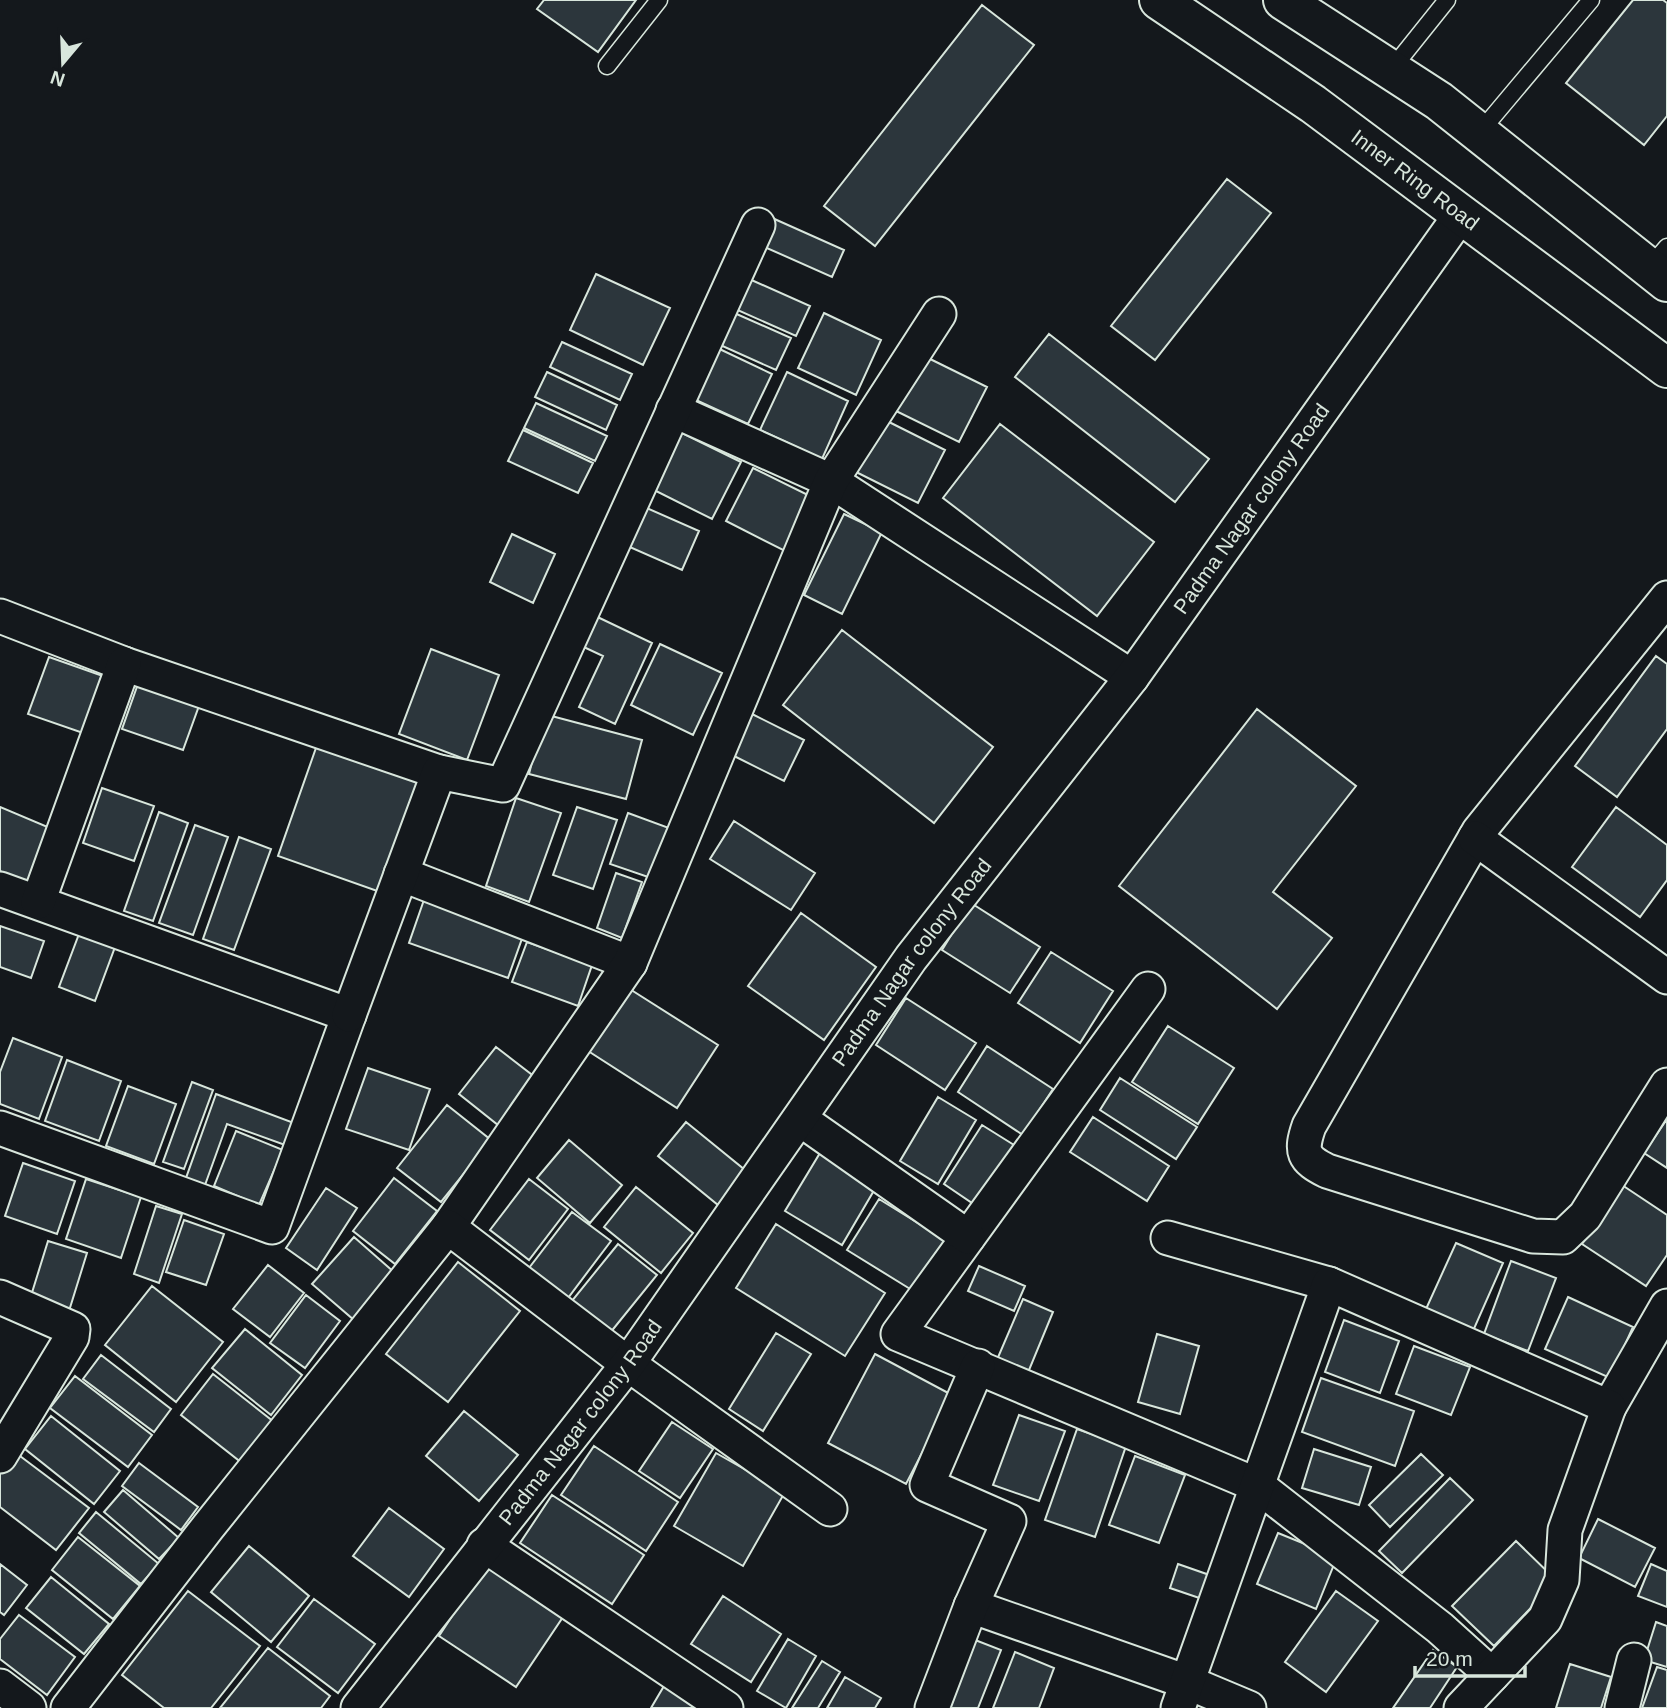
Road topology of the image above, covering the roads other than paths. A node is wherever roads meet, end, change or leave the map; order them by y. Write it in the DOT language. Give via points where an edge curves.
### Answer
graph roads {
  1 [pos="659,0"];
  2 [pos="1159,0"];
  3 [pos="1283,0"];
  4 [pos="1447,0"];
  5 [pos="1591,0"];
  6 [pos="607,66"];
  7 [pos="1391,70"];
  8 [pos="1480,132"];
  9 [pos="1462,213"];
  10 [pos="758,225"];
  11 [pos="1661,266"];
  12 [pos="939,314"];
  13 [pos="1667,368"];
  14 [pos="673,410"];
  15 [pos="831,481"];
  16 [pos="1667,598"];
  17 [pos="0,616"];
  18 [pos="124,664"];
  19 [pos="1132,677"];
  20 [pos="439,772"];
  21 [pos="1475,838"];
  22 [pos="401,874"];
  23 [pos="0,889"];
  24 [pos="38,902"];
  25 [pos="630,963"];
  26 [pos="1667,977"];
  27 [pos="1148,989"];
  28 [pos="349,1015"];
  29 [pos="1667,1085"];
  30 [pos="800,1119"];
  31 [pos="0,1128"];
  32 [pos="448,1227"];
  33 [pos="968,1237"];
  34 [pos="1168,1238"];
  35 [pos="1328,1284"];
  36 [pos="0,1297"];
  37 [pos="1667,1306"];
  38 [pos="628,1364"];
  39 [pos="978,1366"];
  40 [pos="1609,1408"];
  41 [pos="0,1456"];
  42 [pos="1257,1485"];
  43 [pos="830,1509"];
  44 [pos="485,1545"];
  45 [pos="971,1606"];
  46 [pos="1634,1660"];
  47 [pos="1492,1675"];
  48 [pos="0,1686"];
  49 [pos="1183,1695"];
  50 [pos="364,1706"];
  51 [pos="29,1708"];
  52 [pos="68,1708"];
  53 [pos="726,1708"];
  54 [pos="932,1708"];
  55 [pos="1249,1708"];
  56 [pos="1461,1708"];
  57 [pos="1622,1708"];
  1 -- 6 [label="lane"];
  2 -- 9 [label="highway, Inner Ring Road"];
  3 -- 7 [label="highway"];
  4 -- 7 [label="lane"];
  5 -- 8 [label="lane"];
  7 -- 8 [label="highway"];
  8 -- 11 [label="highway"];
  9 -- 13 [label="highway, Inner Ring Road"];
  9 -- 19 [label="street, Padma Nagar colony Road"];
  10 -- 14 [label="street"];
  12 -- 15 [label="street"];
  14 -- 15 [label="street"];
  14 -- 20 [label="street" via="503,785"];
  15 -- 19 [label="street"];
  15 -- 25 [label="street"];
  16 -- 21 [label="street"];
  17 -- 18 [label="street"];
  18 -- 20 [label="street"];
  18 -- 24 [label="street"];
  19 -- 30 [label="street, Padma Nagar colony Road" via="911,958"];
  20 -- 22 [label="street"];
  21 -- 26 [label="street"];
  21 -- 29 [label="street" via="1309,1126 1304,1152 1310,1162 1533,1236 1563,1237 1585,1216"];
  22 -- 25 [label="street"];
  22 -- 28 [label="street"];
  23 -- 24 [label="street"];
  24 -- 28 [label="street"];
  25 -- 32 [label="street"];
  27 -- 33 [label="street"];
  28 -- 31 [label="street" via="272,1227"];
  30 -- 33 [label="street"];
  30 -- 38 [label="street, Padma Nagar colony Road"];
  32 -- 38 [label="street"];
  32 -- 52 [label="street"];
  33 -- 39 [label="street" via="898,1334"];
  34 -- 35 [label="street"];
  35 -- 40 [label="street"];
  35 -- 42 [label="street"];
  36 -- 41 [label="street" via="73,1329"];
  37 -- 40 [label="street"];
  38 -- 43 [label="street"];
  38 -- 44 [label="street, Padma Nagar colony Road"];
  39 -- 42 [label="street"];
  39 -- 45 [label="street" via="927,1485 1009,1521"];
  40 -- 47 [label="street" via="1565,1530 1562,1580 1545,1619"];
  42 -- 47 [label="street" via="1440,1628"];
  42 -- 49 [label="street"];
  44 -- 50 [label="street, Padma Nagar colony Road"];
  44 -- 53 [label="street"];
  45 -- 49 [label="street"];
  45 -- 54 [label="street"];
  46 -- 57 [label="street"];
  47 -- 56 [label="street"];
  48 -- 51 [label="street"];
  49 -- 55 [label="street"];
}
